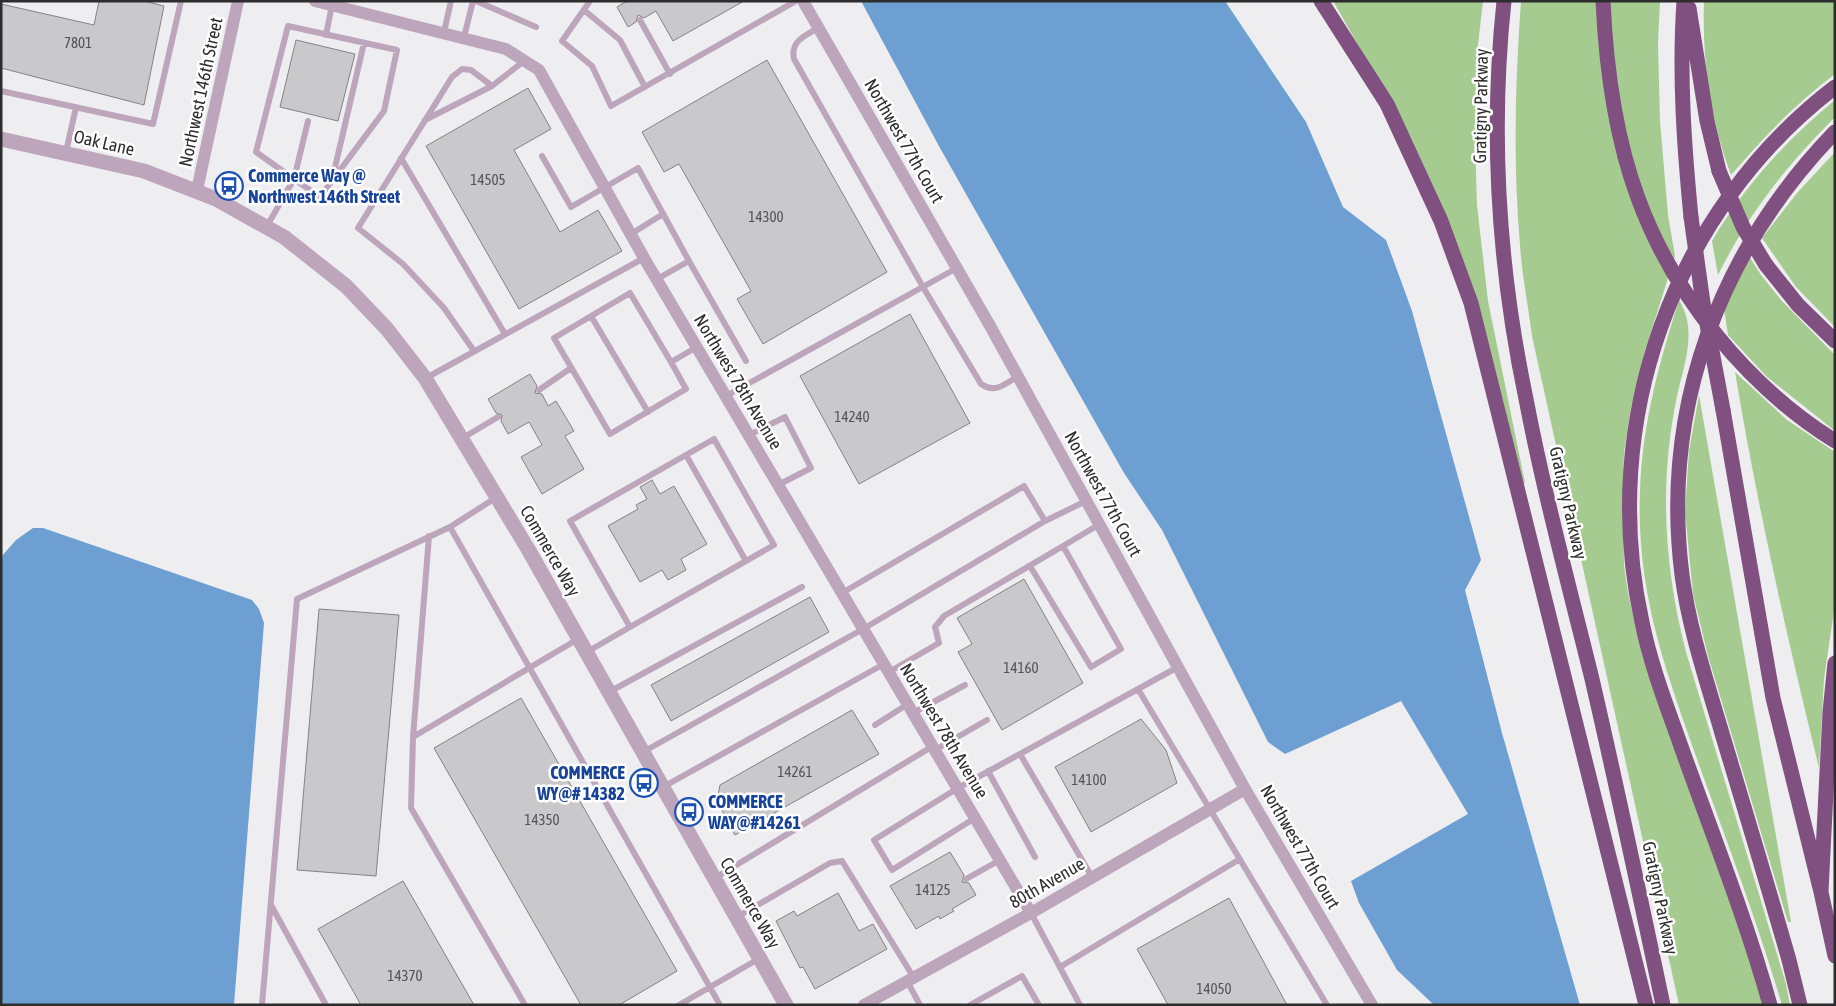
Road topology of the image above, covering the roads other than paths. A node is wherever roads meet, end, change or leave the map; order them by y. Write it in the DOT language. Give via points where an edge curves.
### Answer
graph roads {
  1 [pos="181,1"];
  2 [pos="238,1"];
  3 [pos="315,1"];
  4 [pos="451,1"];
  5 [pos="475,1"];
  6 [pos="590,1"];
  7 [pos="796,1"];
  8 [pos="802,1"];
  9 [pos="1321,1"];
  10 [pos="1504,1"];
  11 [pos="1603,1"];
  12 [pos="1684,1"];
  13 [pos="1688,1"];
  14 [pos="332,5"];
  15 [pos="584,10"];
  16 [pos="640,20"];
  17 [pos="536,27"];
  18 [pos="818,28"];
  19 [pos="444,32"];
  20 [pos="326,35"];
  21 [pos="464,37"];
  22 [pos="364,43"];
  23 [pos="524,61"];
  24 [pos="670,74"];
  25 [pos="492,86"];
  26 [pos="645,87"];
  27 [pos="1835,87"];
  28 [pos="1,91"];
  29 [pos="76,107"];
  30 [pos="425,120"];
  31 [pos="308,121"];
  32 [pos="1835,132"];
  33 [pos="1,139"];
  34 [pos="66,154"];
  35 [pos="542,156"];
  36 [pos="401,158"];
  37 [pos="294,179"];
  38 [pos="333,180"];
  39 [pos="605,187"];
  40 [pos="197,190"];
  41 [pos="663,214"];
  42 [pos="267,226"];
  43 [pos="630,234"];
  44 [pos="644,258"];
  45 [pos="689,260"];
  46 [pos="957,268"];
  47 [pos="657,279"];
  48 [pos="923,287"];
  49 [pos="591,316"];
  50 [pos="505,334"];
  51 [pos="1835,341"];
  52 [pos="696,347"];
  53 [pos="474,351"];
  54 [pos="746,361"];
  55 [pos="670,362"];
  56 [pos="571,368"];
  57 [pos="1018,376"];
  58 [pos="426,378"];
  59 [pos="539,390"];
  60 [pos="726,396"];
  61 [pos="648,412"];
  62 [pos="498,417"];
  63 [pos="749,435"];
  64 [pos="461,439"];
  65 [pos="1835,442"];
  66 [pos="686,454"];
  67 [pos="778,485"];
  68 [pos="497,498"];
  69 [pos="1086,500"];
  70 [pos="1045,521"];
  71 [pos="1100,524"];
  72 [pos="450,527"];
  73 [pos="429,536"];
  74 [pos="1063,546"];
  75 [pos="746,561"];
  76 [pos="1030,566"];
  77 [pos="802,587"];
  78 [pos="842,593"];
  79 [pos="630,627"];
  80 [pos="863,629"];
  81 [pos="579,638"];
  82 [pos="586,652"];
  83 [pos="1835,663"];
  84 [pos="1178,667"];
  85 [pos="529,668"];
  86 [pos="886,668"];
  87 [pos="965,685"];
  88 [pos="1138,688"];
  89 [pos="609,692"];
  90 [pos="911,709"];
  91 [pos="987,720"];
  92 [pos="874,725"];
  93 [pos="413,737"];
  94 [pos="934,748"];
  95 [pos="643,752"];
  96 [pos="1020,754"];
  97 [pos="988,771"];
  98 [pos="663,787"];
  99 [pos="958,788"];
  100 [pos="1245,789"];
  101 [pos="1210,809"];
  102 [pos="975,818"];
  103 [pos="1034,857"];
  104 [pos="1240,858"];
  105 [pos="1000,860"];
  106 [pos="1092,876"];
  107 [pos="715,878"];
  108 [pos="966,879"];
  109 [pos="1821,892"];
  110 [pos="271,904"];
  111 [pos="1031,913"];
  112 [pos="737,917"];
  113 [pos="1835,956"];
  114 [pos="760,958"];
  115 [pos="1060,967"];
  116 [pos="910,980"];
  117 [pos="710,987"];
  118 [pos="1368,1002"];
  119 [pos="262,1005"];
  120 [pos="326,1005"];
  121 [pos="525,1005"];
  122 [pos="679,1005"];
  123 [pos="720,1005"];
  124 [pos="786,1005"];
  125 [pos="864,1005"];
  126 [pos="920,1005"];
  127 [pos="970,1005"];
  128 [pos="1039,1005"];
  129 [pos="1080,1005"];
  130 [pos="1327,1005"];
  131 [pos="1646,1005"];
  132 [pos="1663,1005"];
  133 [pos="1770,1005"];
  134 [pos="1800,1005"];
  1 -- 29 [label="lane" via="153,124"];
  2 -- 40 [label="street, Northwest 146th Street"];
  3 -- 14 [label="street, Northwest 78th Avenue"];
  4 -- 19 [label="lane"];
  5 -- 17 [label="lane"];
  5 -- 21 [label="lane"];
  6 -- 15 [label="lane"];
  7 -- 24 [label="lane"];
  8 -- 18 [label="street, Northwest 77th Court"];
  9 -- 131 [label="highway" via="1387,104 1441,221 1471,303"];
  10 -- 132 [label="highway, Gratigny Parkway" via="1499,71 1499,183 1517,350"];
  11 -- 65 [label="highway, bridge" via="1609,72 1626,158 1639,200 1663,252 1713,332 1771,393"];
  12 -- 109 [label="highway, bridge" via="1680,58 1684,148 1703,304 1774,698"];
  13 -- 51 [label="highway, bridge" via="1706,121 1719,171 1743,227 1766,265 1798,305"];
  14 -- 19 [label="street, Northwest 78th Avenue"];
  14 -- 20 [label="lane"];
  15 -- 26 [label="lane" via="620,40"];
  15 -- 26 [label="lane" via="562,41 592,66 611,106"];
  16 -- 24 [label="lane"];
  18 -- 46 [label="street, Northwest 77th Court"];
  18 -- 48 [label="lane" via="796,43 792,52 794,59"];
  19 -- 21 [label="street, Northwest 78th Avenue"];
  20 -- 22 [label="lane"];
  20 -- 37 [label="lane" via="288,26 256,152"];
  21 -- 23 [label="street, Northwest 78th Avenue" via="506,49"];
  22 -- 38 [label="lane"];
  22 -- 38 [label="lane" via="397,50 384,111"];
  23 -- 25 [label="lane"];
  23 -- 39 [label="street, Northwest 78th Avenue" via="539,70"];
  24 -- 26 [label="lane"];
  25 -- 30 [label="lane"];
  25 -- 30 [label="lane" via="471,70 462,70 452,77"];
  27 -- 133 [label="highway" via="1806,111 1745,175 1693,255 1672,297 1652,350 1631,451 1630,553 1648,650"];
  28 -- 29 [label="lane"];
  29 -- 34 [label="lane"];
  30 -- 36 [label="lane"];
  31 -- 37 [label="lane"];
  32 -- 134 [label="highway" via="1798,172 1766,216 1720,299 1694,378 1679,477 1679,544 1688,611"];
  33 -- 34 [label="street, Oak Lane"];
  34 -- 40 [label="street, Oak Lane" via="144,171"];
  35 -- 39 [label="lane" via="570,207"];
  36 -- 50 [label="lane"];
  36 -- 53 [label="lane" via="358,228 403,264 444,308"];
  37 -- 38 [label="lane" via="320,197"];
  37 -- 42 [label="lane"];
  39 -- 41 [label="lane" via="638,168"];
  39 -- 43 [label="street, Northwest 78th Avenue"];
  40 -- 42 [label="street, Commerce Way"];
  41 -- 43 [label="lane"];
  41 -- 45 [label="lane"];
  42 -- 58 [label="street, Commerce Way" via="346,286 387,329"];
  43 -- 44 [label="street, Northwest 78th Avenue"];
  44 -- 47 [label="street, Northwest 78th Avenue"];
  44 -- 50 [label="lane"];
  45 -- 47 [label="lane"];
  45 -- 54 [label="lane"];
  46 -- 48 [label="lane"];
  46 -- 57 [label="street, Northwest 77th Court"];
  47 -- 52 [label="street, Northwest 78th Avenue"];
  48 -- 57 [label="lane" via="981,384 996,389"];
  48 -- 60 [label="lane"];
  49 -- 55 [label="lane" via="630,293"];
  49 -- 56 [label="lane" via="554,338"];
  49 -- 61 [label="lane"];
  50 -- 53 [label="lane"];
  52 -- 55 [label="lane"];
  52 -- 60 [label="street, Northwest 78th Avenue"];
  53 -- 58 [label="lane"];
  55 -- 61 [label="lane" via="686,389"];
  56 -- 59 [label="lane"];
  56 -- 61 [label="lane" via="610,434"];
  57 -- 69 [label="street, Northwest 77th Court"];
  58 -- 64 [label="street, Commerce Way"];
  60 -- 63 [label="street, Northwest 78th Avenue"];
  62 -- 64 [label="lane"];
  63 -- 67 [label="street, Northwest 78th Avenue"];
  63 -- 67 [label="lane" via="785,417 810,468"];
  64 -- 68 [label="street, Commerce Way"];
  66 -- 75 [label="lane"];
  66 -- 75 [label="lane" via="714,438 774,545"];
  66 -- 79 [label="lane" via="570,521"];
  67 -- 78 [label="street, Northwest 78th Avenue"];
  68 -- 72 [label="lane"];
  68 -- 81 [label="street, Commerce Way"];
  69 -- 70 [label="lane"];
  69 -- 71 [label="street, Northwest 77th Court"];
  70 -- 78 [label="lane" via="1024,486"];
  70 -- 80 [label="lane"];
  71 -- 74 [label="lane"];
  71 -- 84 [label="street, Northwest 77th Court"];
  72 -- 73 [label="lane"];
  72 -- 85 [label="lane"];
  73 -- 93 [label="lane"];
  73 -- 110 [label="lane" via="297,599"];
  74 -- 76 [label="lane"];
  74 -- 76 [label="lane" via="1121,649 1091,667"];
  75 -- 79 [label="lane"];
  76 -- 86 [label="lane" via="944,616 935,627 939,642"];
  77 -- 89 [label="lane"];
  78 -- 80 [label="street, Northwest 78th Avenue"];
  79 -- 82 [label="lane"];
  80 -- 86 [label="street, Northwest 78th Avenue"];
  80 -- 95 [label="lane"];
  81 -- 82 [label="street, Commerce Way"];
  81 -- 85 [label="lane"];
  82 -- 89 [label="street, Commerce Way"];
  83 -- 109 [label="highway"];
  84 -- 88 [label="lane"];
  84 -- 100 [label="street, Northwest 77th Court"];
  85 -- 93 [label="lane"];
  85 -- 117 [label="lane"];
  86 -- 90 [label="street, Northwest 78th Avenue"];
  86 -- 98 [label="lane"];
  87 -- 90 [label="lane"];
  88 -- 96 [label="lane"];
  88 -- 101 [label="lane"];
  89 -- 95 [label="street, Commerce Way"];
  90 -- 92 [label="lane"];
  90 -- 94 [label="street, Northwest 78th Avenue"];
  91 -- 94 [label="lane"];
  93 -- 121 [label="lane" via="411,808"];
  94 -- 99 [label="street, Northwest 78th Avenue"];
  94 -- 107 [label="lane"];
  95 -- 98 [label="street, Commerce Way"];
  96 -- 97 [label="lane"];
  96 -- 106 [label="lane"];
  97 -- 99 [label="lane"];
  97 -- 103 [label="lane"];
  98 -- 107 [label="street, Commerce Way"];
  99 -- 102 [label="street, Northwest 78th Avenue"];
  99 -- 102 [label="lane" via="874,840 892,870"];
  100 -- 101 [label="street, 80th Avenue"];
  100 -- 118 [label="street, Northwest 77th Court"];
  101 -- 104 [label="lane"];
  101 -- 106 [label="street, 80th Avenue"];
  102 -- 105 [label="street, Northwest 78th Avenue"];
  104 -- 115 [label="lane"];
  104 -- 130 [label="lane"];
  105 -- 108 [label="lane"];
  105 -- 111 [label="street, Northwest 78th Avenue"];
  106 -- 111 [label="street, 80th Avenue"];
  107 -- 112 [label="street, Commerce Way"];
  109 -- 113 [label="highway"];
  110 -- 119 [label="lane"];
  110 -- 120 [label="lane"];
  111 -- 115 [label="lane"];
  111 -- 116 [label="street, 80th Avenue"];
  112 -- 114 [label="street, Commerce Way"];
  112 -- 116 [label="lane" via="830,863 842,861"];
  114 -- 117 [label="lane"];
  114 -- 124 [label="street, Commerce Way"];
  115 -- 129 [label="lane"];
  116 -- 125 [label="street, 80th Avenue"];
  116 -- 126 [label="lane"];
  117 -- 122 [label="lane"];
  117 -- 123 [label="lane"];
  127 -- 128 [label="lane" via="1022,976"];
}
